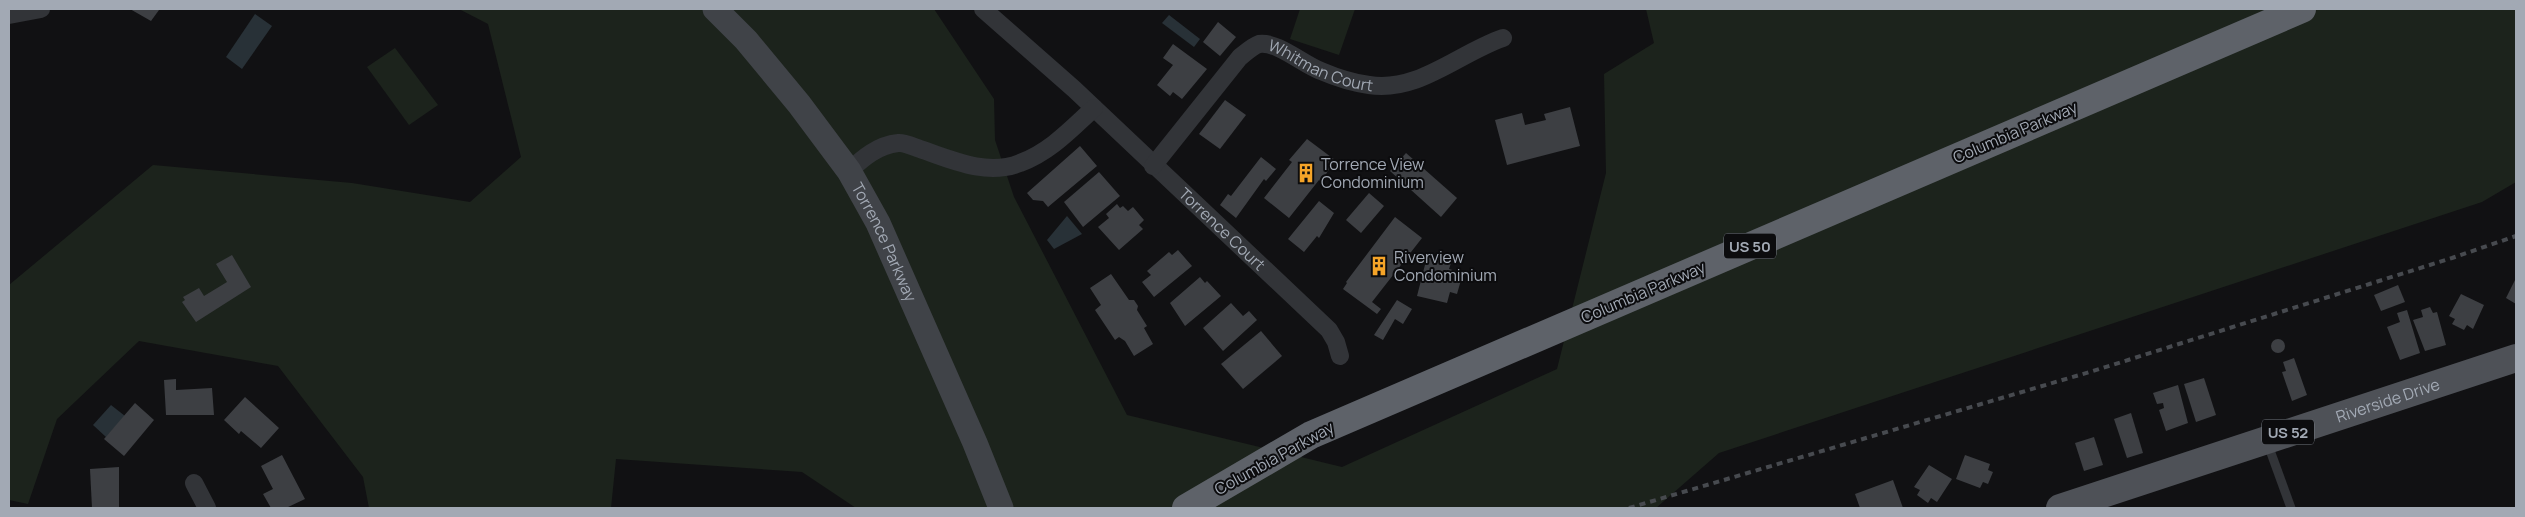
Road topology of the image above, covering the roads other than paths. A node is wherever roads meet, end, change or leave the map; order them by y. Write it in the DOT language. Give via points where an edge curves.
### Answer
graph roads {
  1 [pos="41,9"];
  2 [pos="715,9"];
  3 [pos="983,9"];
  4 [pos="2302,9"];
  5 [pos="9,14"];
  6 [pos="1503,38"];
  7 [pos="1094,108"];
  8 [pos="1153,166"];
  9 [pos="849,171"];
  10 [pos="1340,356"];
  11 [pos="2515,360"];
  12 [pos="2266,439"];
  13 [pos="194,483"];
  14 [pos="207,508"];
  15 [pos="1001,508"];
  16 [pos="1186,508"];
  17 [pos="2060,508"];
  18 [pos="2291,508"];
  1 -- 5 [label="street"];
  2 -- 9 [label="street, Torrence Parkway" via="758,54"];
  3 -- 7 [label="street, Torrence Court"];
  4 -- 16 [label="highway, Columbia Parkway / US 50" via="1311,435"];
  6 -- 8 [label="street, Whitman Court" via="1409,84 1388,86 1369,85 1321,71 1278,48 1258,44 1240,57"];
  7 -- 8 [label="street, Torrence Court"];
  7 -- 9 [label="street" via="1067,134 1019,164 981,168 900,142 883,146 867,155"];
  8 -- 10 [label="street, Torrence Court" via="1329,330"];
  9 -- 15 [label="street, Torrence Parkway" via="878,222"];
  11 -- 12 [label="main road, Riverside Drive / US 52"];
  12 -- 17 [label="main road, Riverside Drive / US 52"];
  12 -- 18 [label="lane"];
  13 -- 14 [label="street"];
}
